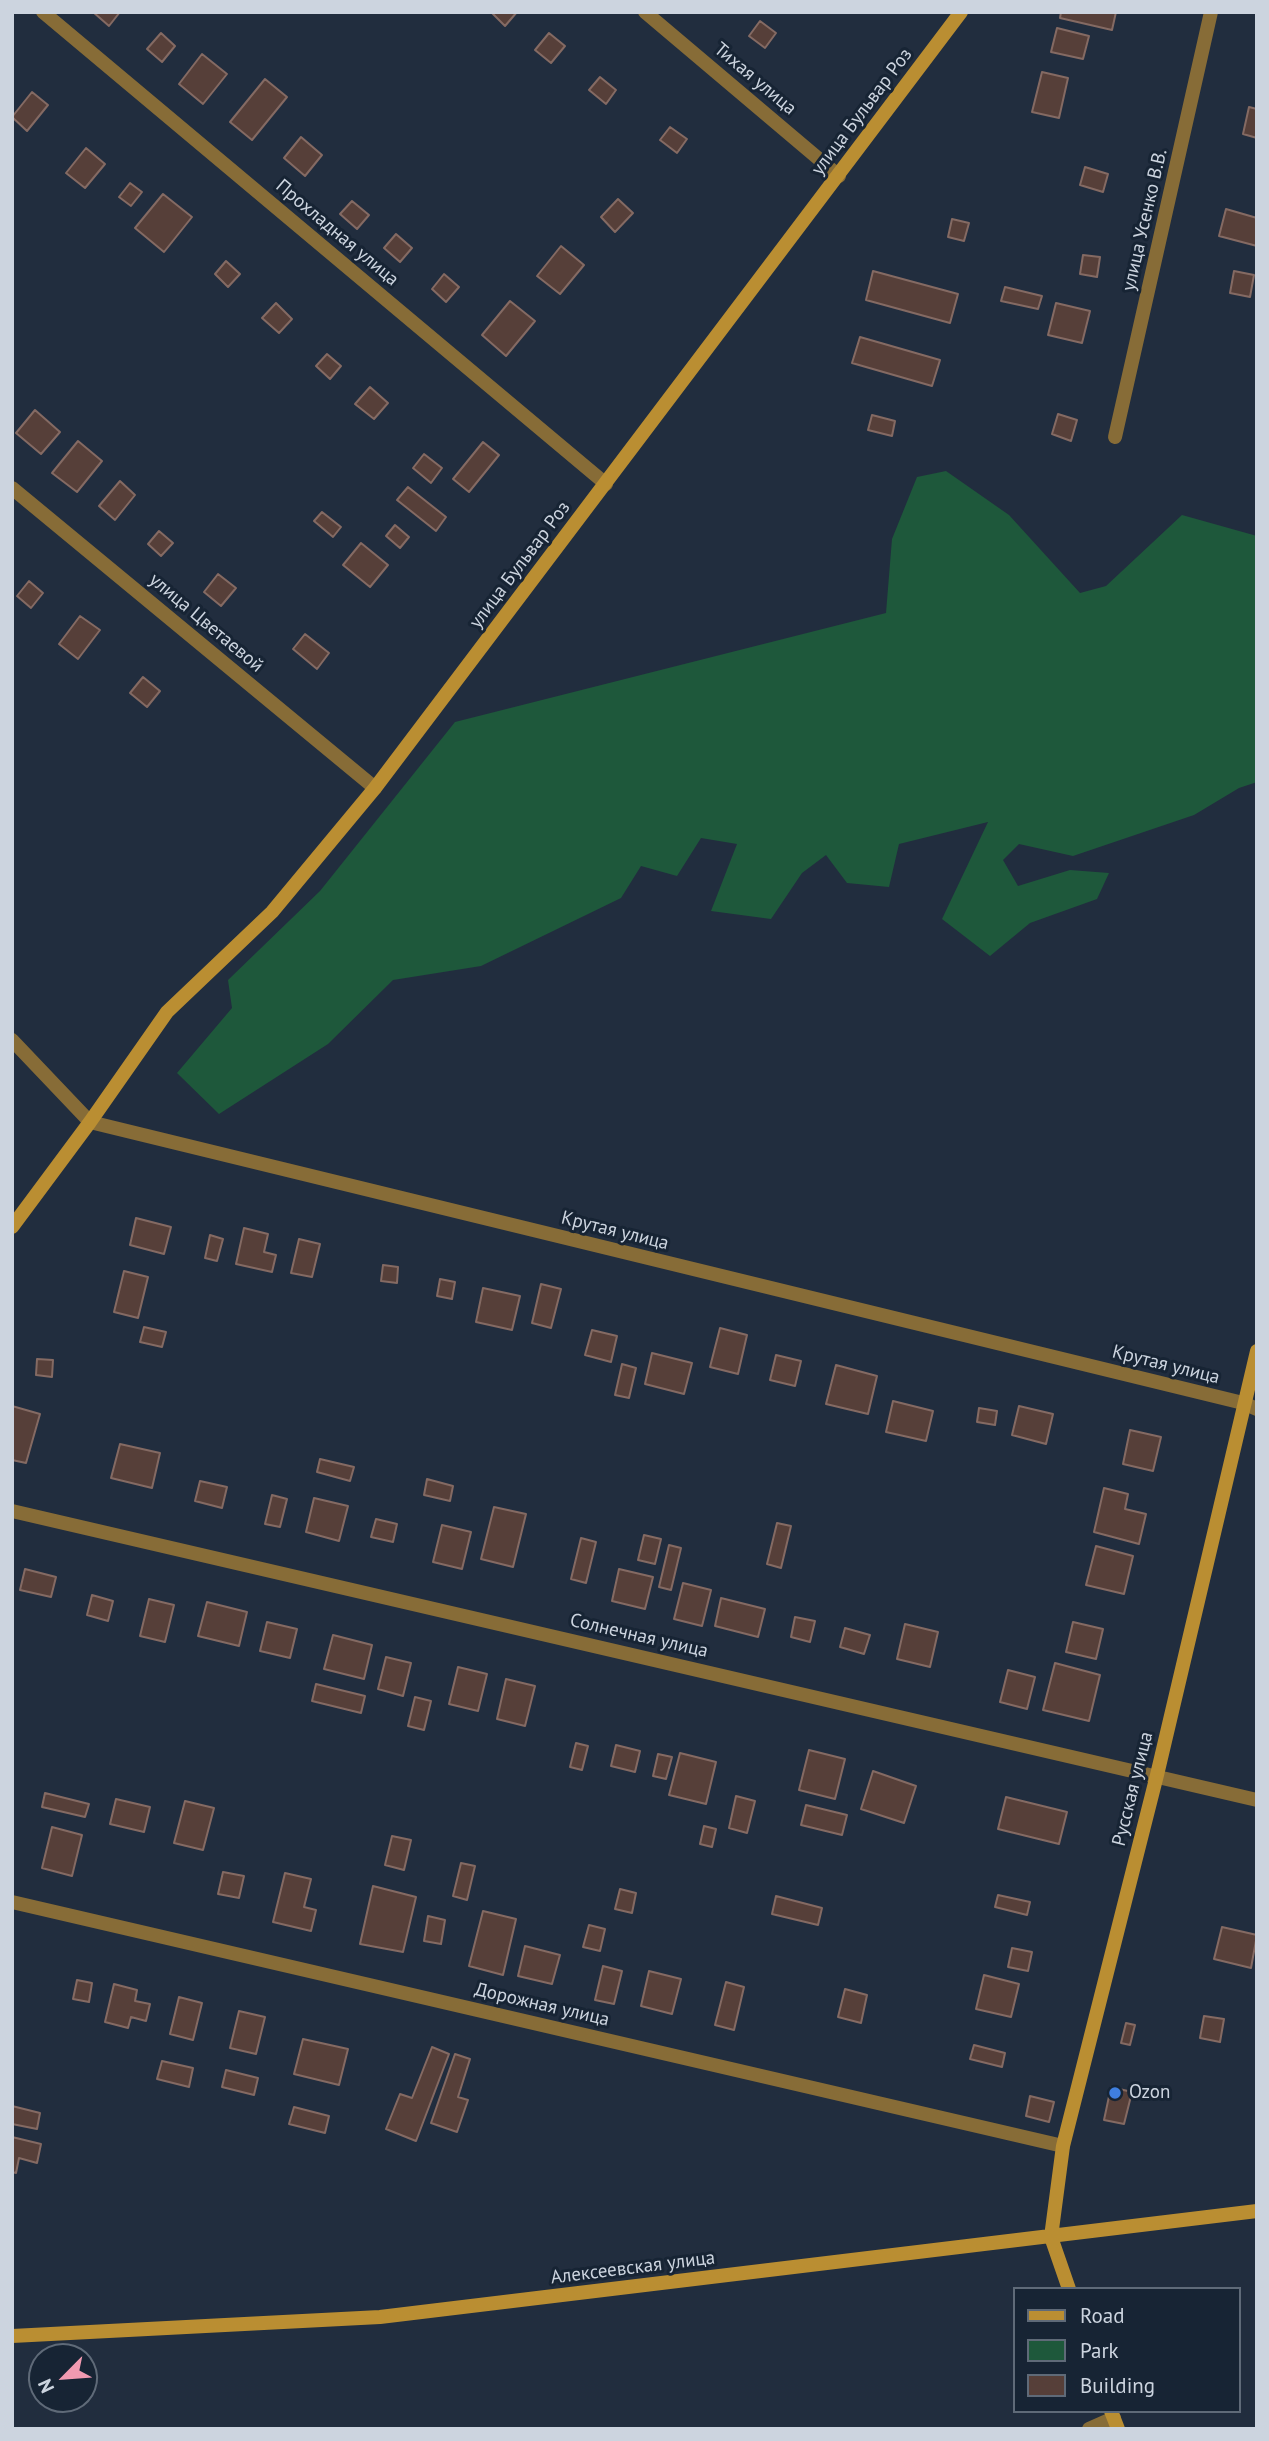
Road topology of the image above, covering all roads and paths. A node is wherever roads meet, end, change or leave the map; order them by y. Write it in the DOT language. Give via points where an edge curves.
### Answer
graph roads {
  1 [pos="43,12"];
  2 [pos="645,12"];
  3 [pos="961,12"];
  4 [pos="1212,12"];
  5 [pos="839,176"];
  6 [pos="1115,437"];
  7 [pos="606,484"];
  8 [pos="12,488"];
  9 [pos="375,788"];
  10 [pos="12,1040"];
  11 [pos="90,1122"];
  12 [pos="12,1227"];
  13 [pos="1257,1351"];
  14 [pos="1250,1406"];
  15 [pos="12,1511"];
  16 [pos="1157,1775"];
  17 [pos="1257,1800"];
  18 [pos="12,1902"];
  19 [pos="1063,2146"];
  20 [pos="1257,2211"];
  21 [pos="1051,2237"];
  22 [pos="1068,2287"];
  23 [pos="12,2336"];
  24 [pos="1114,2419"];
  25 [pos="1089,2429"];
  1 -- 7 [label="street, Прохладная улица"];
  2 -- 5 [label="street, Тихая улица"];
  3 -- 5 [label="street, улица Бульвар Роз"];
  4 -- 6 [label="street, улица Усенко В.В."];
  5 -- 7 [label="street, улица Бульвар Роз"];
  7 -- 9 [label="street, улица Бульвар Роз"];
  8 -- 9 [label="street, улица Цветаевой"];
  9 -- 11 [label="street, улица Бульвар Роз" via="272,912 167,1012"];
  10 -- 11 [label="street"];
  11 -- 12 [label="street"];
  11 -- 14 [label="street, Крутая улица"];
  13 -- 14 [label="street, Русская улица"];
  14 -- 16 [label="street, Русская улица"];
  15 -- 16 [label="street, Солнечная улица"];
  16 -- 17 [label="street, Солнечная улица"];
  16 -- 19 [label="street, Русская улица"];
  18 -- 19 [label="street, Дорожная улица"];
  19 -- 21 [label="street, Русская улица"];
  20 -- 21 [label="street, Алексеевская улица"];
  21 -- 22 [label="street"];
  21 -- 23 [label="street, Алексеевская улица" via="380,2317"];
  24 -- 25 [label="street"];
}
